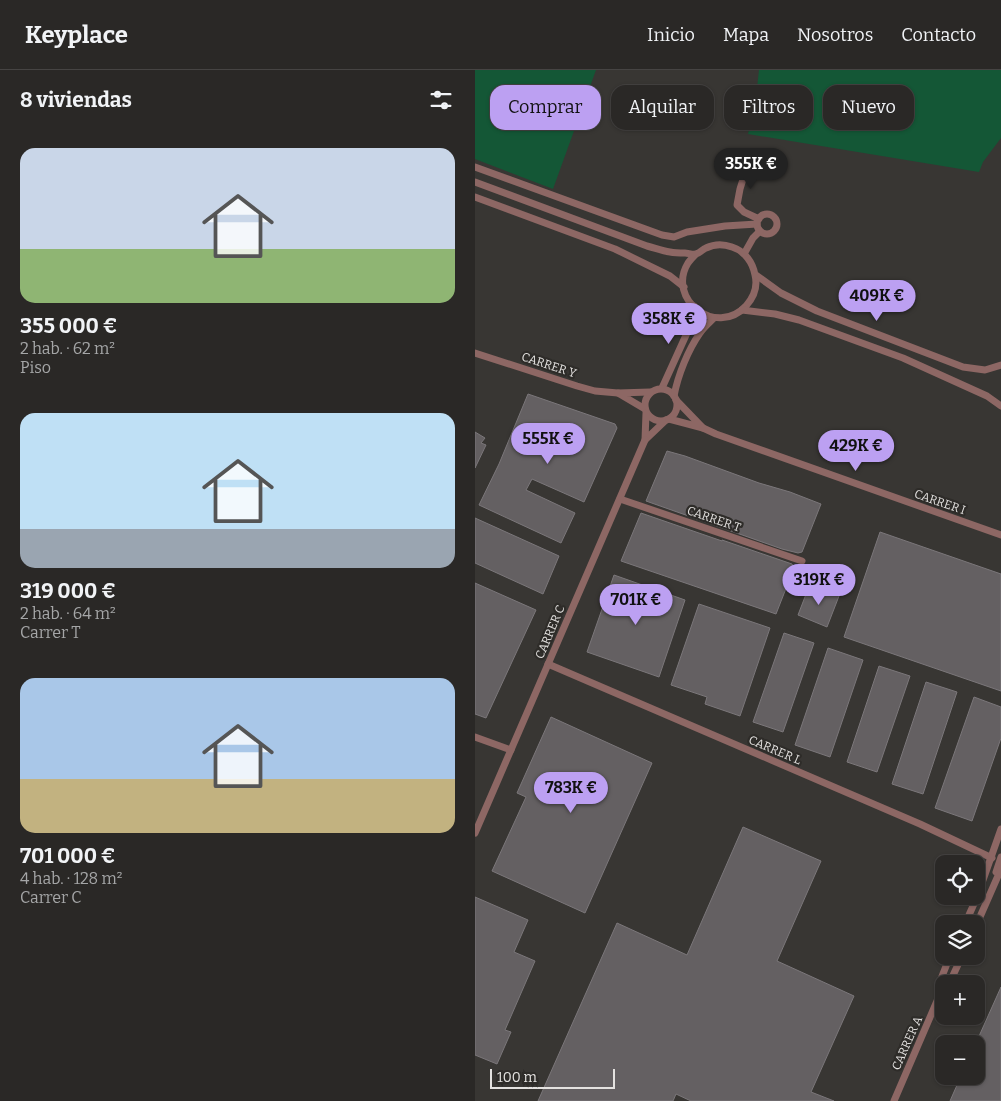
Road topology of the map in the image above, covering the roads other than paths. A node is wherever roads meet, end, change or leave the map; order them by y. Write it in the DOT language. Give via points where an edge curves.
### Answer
graph roads {
  1 [pos="749,160"];
  2 [pos="475,167"];
  3 [pos="475,182"];
  4 [pos="475,197"];
  5 [pos="759,225"];
  6 [pos="696,254"];
  7 [pos="744,254"];
  8 [pos="756,275"];
  9 [pos="684,286"];
  10 [pos="694,306"];
  11 [pos="742,310"];
  12 [pos="714,318"];
  13 [pos="475,353"];
  14 [pos="1001,365"];
  15 [pos="662,388"];
  16 [pos="650,392"];
  17 [pos="618,393"];
  18 [pos="675,398"];
  19 [pos="1001,406"];
  20 [pos="645,411"];
  21 [pos="667,420"];
  22 [pos="703,428"];
  23 [pos="645,440"];
  24 [pos="620,499"];
  25 [pos="1001,535"];
  26 [pos="802,561"];
  27 [pos="548,664"];
  28 [pos="475,737"];
  29 [pos="511,750"];
  30 [pos="1001,829"];
  31 [pos="475,833"];
  32 [pos="1001,857"];
  33 [pos="991,858"];
  34 [pos="1001,869"];
  35 [pos="998,877"];
  36 [pos="969,915"];
  37 [pos="981,915"];
  38 [pos="935,1008"];
  39 [pos="893,1101"];
  1 -- 5 [label="street" via="737,205"];
  2 -- 5 [label="street" via="662,235"];
  3 -- 6 [label="street" via="647,246"];
  4 -- 9 [label="street" via="615,249 671,276"];
  5 -- 7 [label="street"];
  6 -- 7 [label="street" via="720,245 733,247"];
  6 -- 9 [label="street" via="688,264"];
  7 -- 8 [label="street"];
  8 -- 11 [label="street" via="752,300"];
  8 -- 14 [label="street" via="781,293 817,311 963,367 985,370"];
  9 -- 10 [label="street"];
  10 -- 12 [label="street" via="699,312"];
  10 -- 15 [label="street" via="692,322"];
  11 -- 12 [label="street" via="727,318"];
  11 -- 19 [label="street" via="799,320 894,354 987,396"];
  12 -- 18 [label="street" via="693,344 681,372"];
  13 -- 17 [label="street, CARRER Y" via="595,391"];
  15 -- 16 [label="street"];
  15 -- 18 [label="street"];
  16 -- 17 [label="street, CARRER Y"];
  16 -- 20 [label="street" via="644,404"];
  17 -- 20 [label="street, CARRER Y"];
  18 -- 21 [label="street" via="676,409"];
  18 -- 22 [label="street, CARRER I"];
  20 -- 21 [label="street" via="656,421"];
  20 -- 23 [label="street, CARRER C"];
  21 -- 22 [label="street, CARRER I"];
  21 -- 23 [label="street, CARRER C"];
  22 -- 25 [label="street, CARRER I"];
  23 -- 24 [label="street, CARRER C"];
  24 -- 26 [label="street, CARRER T"];
  24 -- 27 [label="street, CARRER C"];
  27 -- 29 [label="street, CARRER C"];
  27 -- 33 [label="street, CARRER L" via="911,820"];
  28 -- 29 [label="street"];
  29 -- 31 [label="street, CARRER C"];
  30 -- 33 [label="street"];
  32 -- 35 [label="street" via="995,873"];
  33 -- 36 [label="street"];
  34 -- 35 [label="street"];
  35 -- 37 [label="street"];
  38 -- 39 [label="street, CARRER A"];
}
